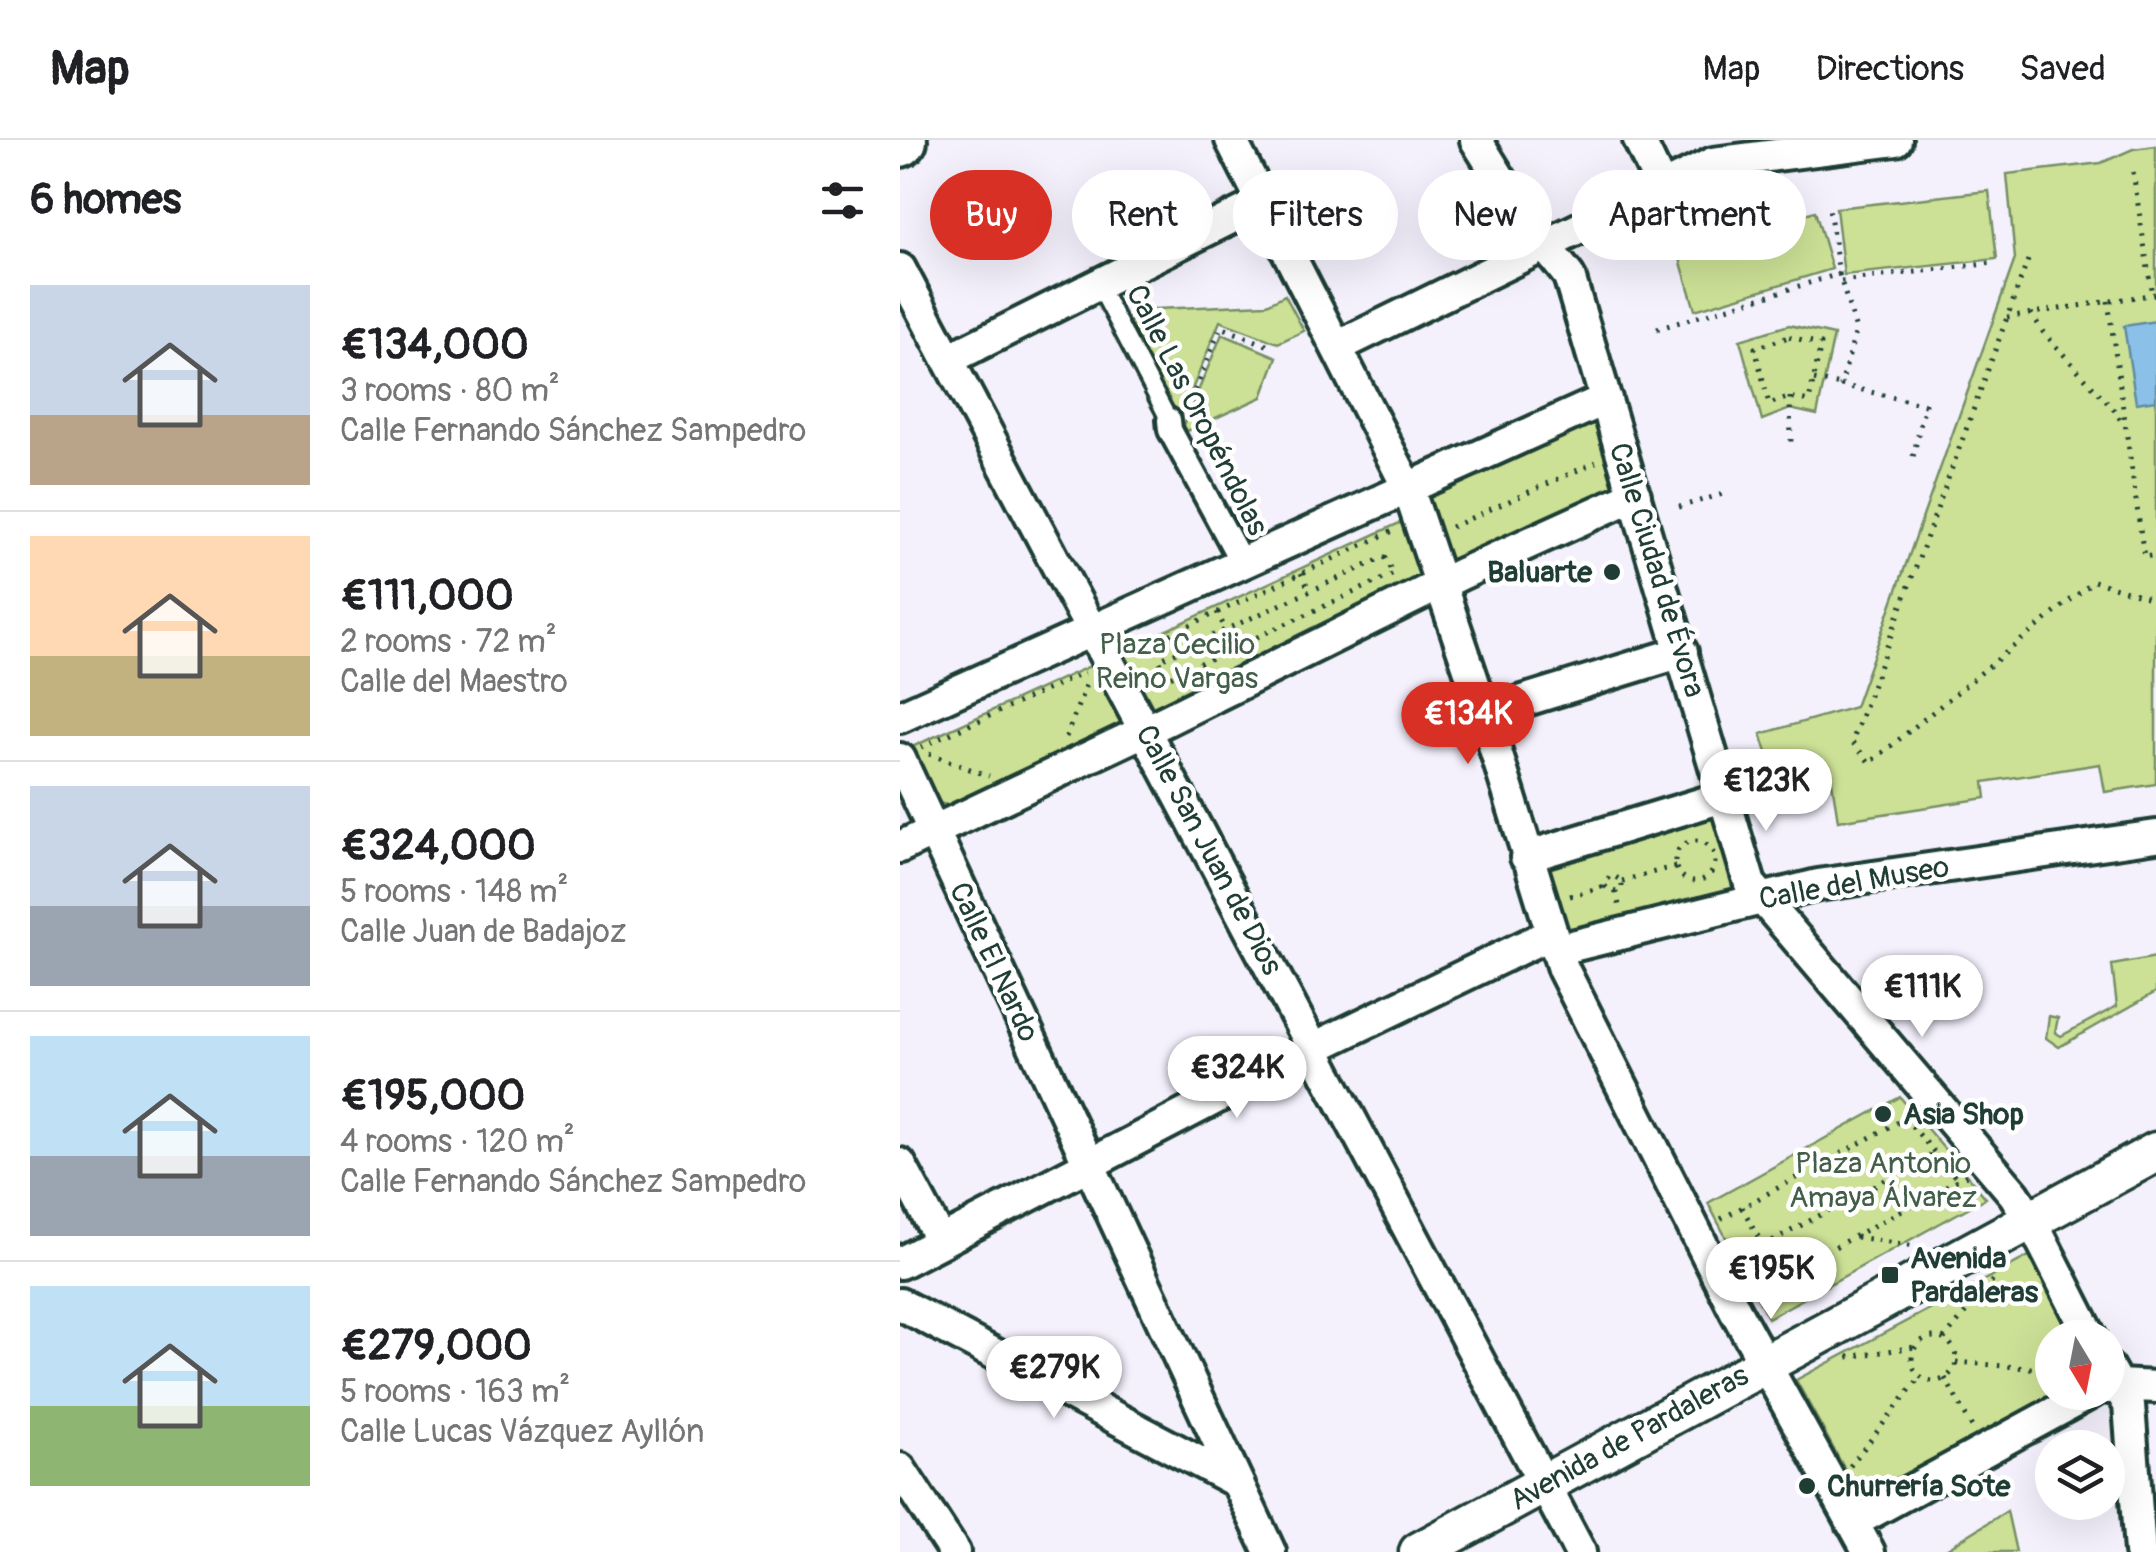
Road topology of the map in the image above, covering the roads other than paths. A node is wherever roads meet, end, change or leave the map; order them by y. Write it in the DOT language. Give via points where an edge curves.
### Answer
graph roads {
  1 [pos="1231,140"];
  2 [pos="1476,140"];
  3 [pos="1639,140"];
  4 [pos="1896,140"];
  5 [pos="1805,145"];
  6 [pos="1246,170"];
  7 [pos="1495,170"];
  8 [pos="1653,170"];
  9 [pos="1699,170"];
  10 [pos="1233,217"];
  11 [pos="1552,254"];
  12 [pos="1294,260"];
  13 [pos="1514,260"];
  14 [pos="900,269"];
  15 [pos="1098,284"];
  16 [pos="1339,346"];
  17 [pos="948,359"];
  18 [pos="1606,399"];
  19 [pos="1170,425"];
  20 [pos="1408,488"];
  21 [pos="1635,494"];
  22 [pos="1242,562"];
  23 [pos="1442,584"];
  24 [pos="1094,630"];
  25 [pos="1682,652"];
  26 [pos="1484,713"];
  27 [pos="900,717"];
  28 [pos="1146,729"];
  29 [pos="900,758"];
  30 [pos="1723,797"];
  31 [pos="934,832"];
  32 [pos="2156,836"];
  33 [pos="900,847"];
  34 [pos="1526,856"];
  35 [pos="1762,898"];
  36 [pos="1553,942"];
  37 [pos="1312,1049"];
  38 [pos="2156,1152"];
  39 [pos="900,1164"];
  40 [pos="1088,1166"];
  41 [pos="2037,1232"];
  42 [pos="941,1241"];
  43 [pos="900,1263"];
  44 [pos="900,1304"];
  45 [pos="2083,1320"];
  46 [pos="1764,1364"];
  47 [pos="2125,1385"];
  48 [pos="2156,1387"];
  49 [pos="2125,1402"];
  50 [pos="2057,1410"];
  51 [pos="900,1469"];
  52 [pos="1237,1482"];
  53 [pos="1544,1484"];
  54 [pos="1852,1523"];
  55 [pos="954,1552"];
  56 [pos="1270,1552"];
  57 [pos="1419,1552"];
  58 [pos="1580,1552"];
  59 [pos="1869,1552"];
  60 [pos="2140,1552"];
  1 -- 6 [label="street"];
  2 -- 7 [label="street, Calle Ciudad de Évora"];
  3 -- 8 [label="street"];
  4 -- 5 [label="street"];
  5 -- 9 [label="street"];
  10 -- 15 [label="street"];
  11 -- 18 [label="street, Calle Ciudad de Évora" via="1569,276"];
  12 -- 16 [label="street"];
  13 -- 16 [label="street"];
  14 -- 17 [label="street, Calle San Juan de Dios"];
  15 -- 17 [label="street"];
  15 -- 19 [label="lane, Calle Las Oropéndolas"];
  16 -- 20 [label="street"];
  17 -- 24 [label="street, Calle San Juan de Dios"];
  18 -- 20 [label="street"];
  18 -- 21 [label="street, Calle Ciudad de Évora"];
  19 -- 22 [label="street, Calle Las Oropéndolas"];
  20 -- 22 [label="street"];
  20 -- 23 [label="street" via="1412,534"];
  21 -- 23 [label="street"];
  21 -- 25 [label="street, Calle Ciudad de Évora"];
  22 -- 24 [label="street"];
  23 -- 26 [label="street"];
  23 -- 28 [label="street"];
  24 -- 27 [label="street"];
  24 -- 28 [label="street, Calle San Juan de Dios"];
  25 -- 26 [label="street"];
  25 -- 30 [label="street, Calle Ciudad de Évora"];
  26 -- 34 [label="street"];
  28 -- 31 [label="street"];
  28 -- 37 [label="street, Calle San Juan de Dios"];
  29 -- 31 [label="street, Calle El Nardo"];
  30 -- 34 [label="street"];
  30 -- 35 [label="street, Calle Ciudad de Évora" via="1750,884"];
  31 -- 33 [label="street"];
  31 -- 40 [label="street, Calle El Nardo"];
  32 -- 35 [label="street, Calle del Museo"];
  34 -- 36 [label="street"];
  35 -- 36 [label="street, Calle del Museo"];
  35 -- 41 [label="street, Calle Ciudad de Évora" via="1988,1163"];
  36 -- 37 [label="street, Calle del Museo"];
  36 -- 46 [label="street"];
  37 -- 40 [label="street, Calle del Museo"];
  37 -- 53 [label="street, Calle San Juan de Dios"];
  38 -- 41 [label="street, Avenida de Pardaleras"];
  39 -- 42 [label="street"];
  40 -- 42 [label="street, Calle del Museo"];
  40 -- 52 [label="street, Calle El Nardo"];
  41 -- 45 [label="street, Calle Ciudad de Évora"];
  41 -- 46 [label="street, Avenida de Pardaleras"];
  42 -- 43 [label="street, Calle del Museo"];
  44 -- 52 [label="street"];
  46 -- 53 [label="street, Avenida de Pardaleras"];
  46 -- 54 [label="street"];
  47 -- 48 [label="street"];
  49 -- 60 [label="street"];
  50 -- 54 [label="street"];
  51 -- 55 [label="street"];
  52 -- 56 [label="street, Calle El Nardo"];
  53 -- 57 [label="street, Avenida de Pardaleras"];
  53 -- 58 [label="street, Calle San Juan de Dios"];
  54 -- 59 [label="street"];
}
